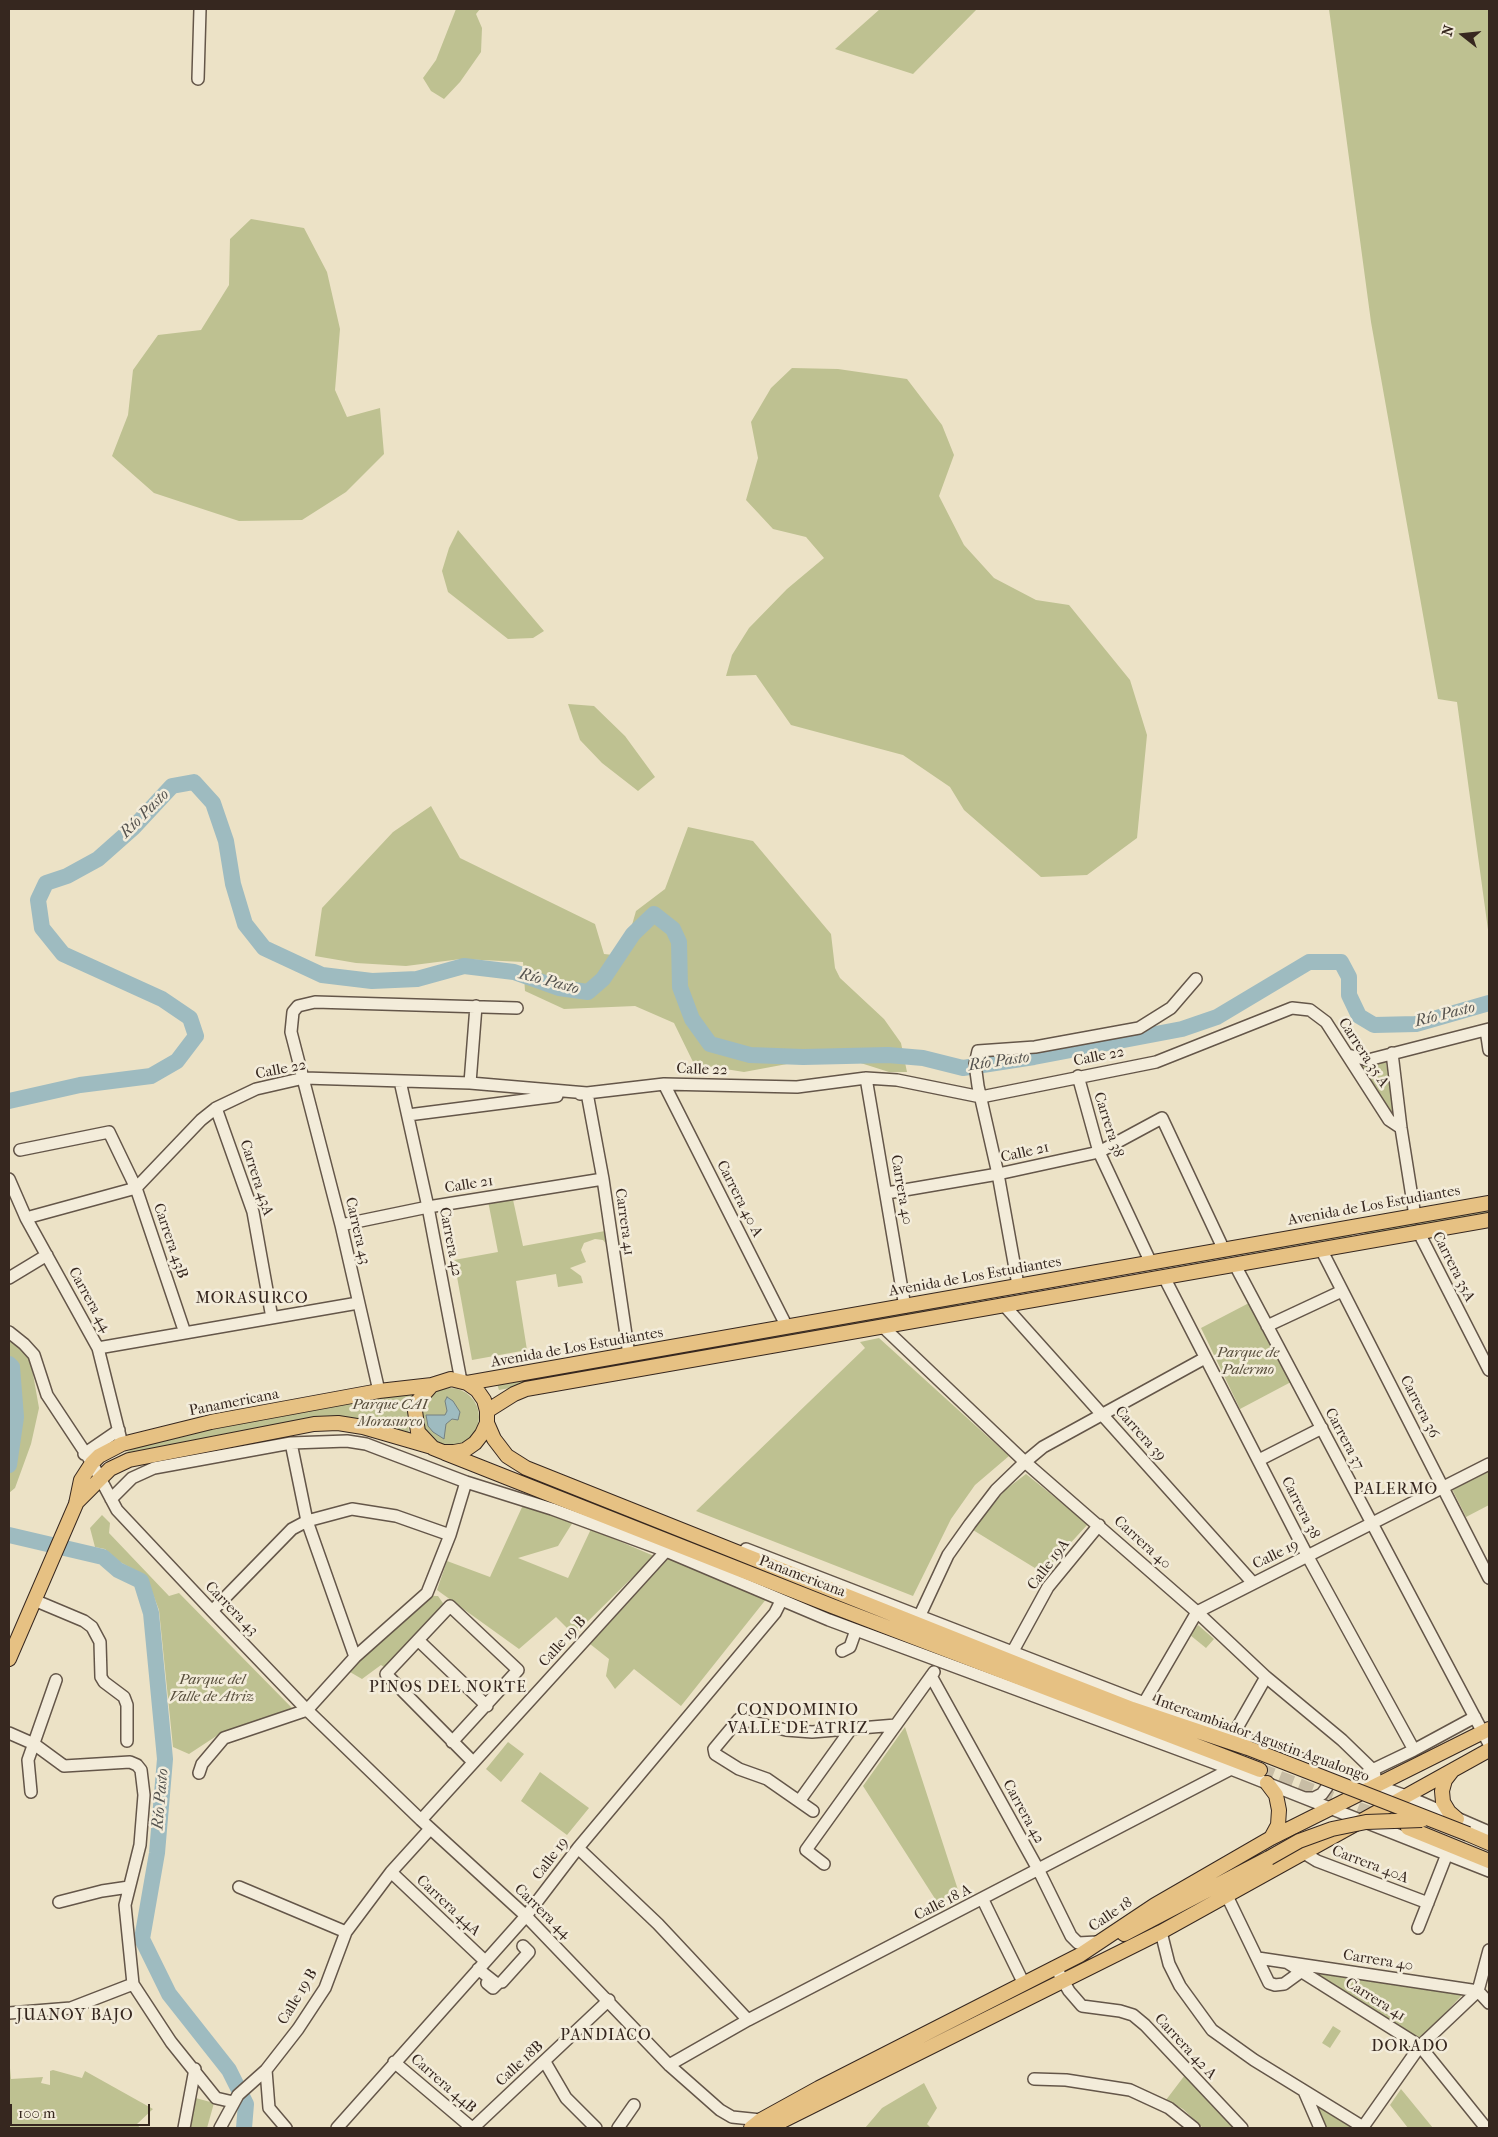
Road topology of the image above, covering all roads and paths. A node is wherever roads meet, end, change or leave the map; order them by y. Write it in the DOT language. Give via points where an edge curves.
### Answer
graph roads {
  1 [pos="200,9"];
  2 [pos="198,79"];
  3 [pos="1196,979"];
  4 [pos="476,1006"];
  5 [pos="517,1008"];
  6 [pos="1292,1008"];
  7 [pos="1488,1029"];
  8 [pos="1489,1050"];
  9 [pos="1392,1053"];
  10 [pos="1348,1055"];
  11 [pos="1082,1075"];
  12 [pos="304,1078"];
  13 [pos="866,1078"];
  14 [pos="400,1081"];
  15 [pos="470,1083"];
  16 [pos="664,1084"];
  17 [pos="980,1091"];
  18 [pos="587,1093"];
  19 [pos="216,1108"];
  20 [pos="408,1116"];
  21 [pos="1400,1128"];
  22 [pos="20,1150"];
  23 [pos="1099,1152"];
  24 [pos="998,1174"];
  25 [pos="9,1178"];
  26 [pos="603,1179"];
  27 [pos="136,1188"];
  28 [pos="886,1193"];
  29 [pos="1484,1204"];
  30 [pos="428,1207"];
  31 [pos="1415,1216"];
  32 [pos="26,1218"];
  33 [pos="1485,1220"];
  34 [pos="342,1225"];
  35 [pos="1354,1226"];
  36 [pos="1418,1231"];
  37 [pos="1351,1243"];
  38 [pos="1223,1248"];
  39 [pos="1321,1249"];
  40 [pos="47,1254"];
  41 [pos="1151,1263"];
  42 [pos="1235,1265"];
  43 [pos="1113,1270"];
  44 [pos="1164,1277"];
  45 [pos="9,1278"];
  46 [pos="1018,1285"];
  47 [pos="1118,1285"];
  48 [pos="1342,1290"];
  49 [pos="358,1303"];
  50 [pos="1003,1304"];
  51 [pos="905,1307"];
  52 [pos="272,1318"];
  53 [pos="882,1326"];
  54 [pos="1267,1326"];
  55 [pos="787,1327"];
  56 [pos="9,1332"];
  57 [pos="185,1333"];
  58 [pos="98,1348"];
  59 [pos="629,1356"];
  60 [pos="1206,1358"];
  61 [pos="1489,1370"];
  62 [pos="464,1382"];
  63 [pos="432,1385"];
  64 [pos="379,1391"];
  65 [pos="1102,1414"];
  66 [pos="487,1417"];
  67 [pos="1322,1428"];
  68 [pos="119,1430"];
  69 [pos="291,1443"];
  70 [pos="122,1444"];
  71 [pos="438,1450"];
  72 [pos="216,1451"];
  73 [pos="88,1459"];
  74 [pos="1259,1460"];
  75 [pos="1024,1462"];
  76 [pos="1489,1464"];
  77 [pos="101,1479"];
  78 [pos="466,1482"];
  79 [pos="1444,1487"];
  80 [pos="111,1499"];
  81 [pos="554,1503"];
  82 [pos="76,1504"];
  83 [pos="306,1520"];
  84 [pos="1371,1523"];
  85 [pos="1099,1525"];
  86 [pos="450,1535"];
  87 [pos="666,1551"];
  88 [pos="747,1553"];
  89 [pos="1308,1557"];
  90 [pos="1489,1578"];
  91 [pos="1253,1583"];
  92 [pos="34,1600"];
  93 [pos="781,1601"];
  94 [pos="212,1611"];
  95 [pos="1197,1612"];
  96 [pos="831,1613"];
  97 [pos="920,1614"];
  98 [pos="856,1630"];
  99 [pos="418,1640"];
  100 [pos="842,1651"];
  101 [pos="1013,1651"];
  102 [pos="355,1657"];
  103 [pos="9,1659"];
  104 [pos="939,1662"];
  105 [pos="931,1676"];
  106 [pos="1266,1676"];
  107 [pos="56,1680"];
  108 [pos="1144,1703"];
  109 [pos="488,1706"];
  110 [pos="307,1710"];
  111 [pos="1475,1717"];
  112 [pos="896,1725"];
  113 [pos="1151,1728"];
  114 [pos="851,1729"];
  115 [pos="9,1733"];
  116 [pos="1233,1735"];
  117 [pos="1487,1735"];
  118 [pos="128,1741"];
  119 [pos="452,1742"];
  120 [pos="34,1744"];
  121 [pos="1414,1750"];
  122 [pos="1489,1750"];
  123 [pos="473,1762"];
  124 [pos="1322,1764"];
  125 [pos="1231,1769"];
  126 [pos="1260,1770"];
  127 [pos="1374,1770"];
  128 [pos="1452,1771"];
  129 [pos="199,1774"];
  130 [pos="1353,1776"];
  131 [pos="1266,1783"];
  132 [pos="1377,1786"];
  133 [pos="31,1792"];
  134 [pos="1406,1796"];
  135 [pos="1306,1798"];
  136 [pos="800,1800"];
  137 [pos="1330,1808"];
  138 [pos="813,1811"];
  139 [pos="1457,1819"];
  140 [pos="421,1820"];
  141 [pos="1362,1820"];
  142 [pos="1430,1820"];
  143 [pos="1408,1828"];
  144 [pos="430,1829"];
  145 [pos="1489,1832"];
  146 [pos="1271,1838"];
  147 [pos="1489,1843"];
  148 [pos="578,1848"];
  149 [pos="1304,1853"];
  150 [pos="1447,1854"];
  151 [pos="1489,1861"];
  152 [pos="824,1864"];
  153 [pos="1039,1870"];
  154 [pos="1489,1871"];
  155 [pos="391,1872"];
  156 [pos="239,1886"];
  157 [pos="129,1888"];
  158 [pos="1227,1896"];
  159 [pos="983,1900"];
  160 [pos="59,1902"];
  161 [pos="1428,1903"];
  162 [pos="526,1916"];
  163 [pos="1418,1928"];
  164 [pos="346,1932"];
  165 [pos="1161,1932"];
  166 [pos="1099,1942"];
  167 [pos="523,1946"];
  168 [pos="1489,1950"];
  169 [pos="1080,1955"];
  170 [pos="1258,1958"];
  171 [pos="482,1965"];
  172 [pos="1056,1968"];
  173 [pos="1305,1968"];
  174 [pos="1063,1981"];
  175 [pos="502,1982"];
  176 [pos="487,1983"];
  177 [pos="133,1984"];
  178 [pos="1024,1984"];
  179 [pos="1478,1992"];
  180 [pos="609,2000"];
  181 [pos="1489,2003"];
  182 [pos="9,2013"];
  183 [pos="748,2020"];
  184 [pos="1420,2046"];
  185 [pos="394,2062"];
  186 [pos="545,2062"];
  187 [pos="669,2065"];
  188 [pos="195,2069"];
  189 [pos="266,2070"];
  190 [pos="1034,2080"];
  191 [pos="1304,2091"];
  192 [pos="236,2098"];
  193 [pos="634,2105"];
  194 [pos="760,2125"];
  195 [pos="184,2128"];
  196 [pos="220,2128"];
  197 [pos="286,2128"];
  198 [pos="337,2128"];
  199 [pos="472,2128"];
  200 [pos="596,2128"];
  201 [pos="618,2128"];
  202 [pos="1194,2128"];
  203 [pos="1242,2128"];
  204 [pos="1320,2128"];
  205 [pos="1486,2128"];
  1 -- 2 [label="street"];
  3 -- 17 [label="street" via="1171,1008 1139,1028 1035,1047 978,1051 975,1064"];
  4 -- 5 [label="street"];
  4 -- 12 [label="street, Carrera 43" via="315,1002 298,1006 293,1012 291,1032"];
  4 -- 15 [label="street"];
  6 -- 10 [label="street, Carrera 35 A" via="1318,1014"];
  6 -- 11 [label="street, Calle 22" via="1156,1062"];
  7 -- 8 [label="street"];
  7 -- 9 [label="street"];
  9 -- 10 [label="street" via="1368,1060"];
  9 -- 21 [label="street, Carrera 35 A"];
  10 -- 21 [label="street, Carrera 35 A" via="1389,1120"];
  11 -- 17 [label="street, Calle 22"];
  11 -- 23 [label="street, Carrera 38"];
  12 -- 14 [label="street, Calle 22"];
  12 -- 19 [label="street, Calle 22" via="256,1089"];
  12 -- 34 [label="street, Carrera 43"];
  13 -- 16 [label="street, Calle 22" via="797,1087"];
  13 -- 17 [label="street, Calle 22"];
  13 -- 28 [label="street, Carrera 40"];
  14 -- 15 [label="street, Calle 22"];
  14 -- 20 [label="street, Carrera 42"];
  15 -- 18 [label="street, Calle 22"];
  16 -- 18 [label="street, Calle 22"];
  16 -- 55 [label="street, Carrera 40 A"];
  17 -- 24 [label="street"];
  18 -- 20 [label="street"];
  18 -- 26 [label="street, Carrera 41"];
  19 -- 27 [label="street, Calle 22"];
  19 -- 52 [label="street, Carrera 43A" via="253,1212"];
  20 -- 30 [label="street, Carrera 42"];
  21 -- 31 [label="street, Carrera 35 A"];
  22 -- 27 [label="street, Carrera 43B" via="109,1132"];
  23 -- 24 [label="street, Calle 21"];
  23 -- 38 [label="street, Calle 21" via="1162,1118"];
  23 -- 41 [label="street, Carrera 38"];
  24 -- 28 [label="street, Calle 21"];
  24 -- 46 [label="street"];
  25 -- 32 [label="street, Carrera 44"];
  26 -- 30 [label="street, Calle 21"];
  26 -- 59 [label="street, Carrera 41"];
  27 -- 32 [label="street"];
  27 -- 57 [label="street, Carrera 43B"];
  28 -- 51 [label="street, Carrera 40"];
  29 -- 31 [label="main road, Avenida de Los Estudiantes"];
  29 -- 33 [label="main road" via="1477,1215"];
  30 -- 34 [label="street, Calle 21"];
  30 -- 62 [label="street, Carrera 42"];
  31 -- 35 [label="main road, Avenida de Los Estudiantes"];
  32 -- 40 [label="street, Carrera 44"];
  33 -- 36 [label="main road, Avenida de Los Estudiantes"];
  34 -- 49 [label="street, Carrera 43"];
  35 -- 37 [label="main road" via="1360,1230 1360,1235"];
  35 -- 38 [label="main road, Avenida de Los Estudiantes"];
  36 -- 37 [label="main road, Avenida de Los Estudiantes"];
  36 -- 61 [label="street, Carrera 35A"];
  37 -- 39 [label="main road, Avenida de Los Estudiantes"];
  38 -- 41 [label="main road, Avenida de Los Estudiantes"];
  39 -- 42 [label="main road, Avenida de Los Estudiantes"];
  39 -- 48 [label="street, Carrera 36"];
  40 -- 45 [label="street"];
  40 -- 58 [label="street, Carrera 44"];
  41 -- 43 [label="main road, Avenida de Los Estudiantes"];
  42 -- 44 [label="main road, Avenida de Los Estudiantes"];
  42 -- 54 [label="street, Carrera 37"];
  43 -- 46 [label="main road, Avenida de Los Estudiantes"];
  43 -- 47 [label="main road" via="1109,1273 1109,1280"];
  44 -- 47 [label="main road, Avenida de Los Estudiantes"];
  44 -- 60 [label="street, Carrera 38"];
  46 -- 51 [label="main road, Avenida de Los Estudiantes"];
  47 -- 50 [label="main road, Avenida de Los Estudiantes"];
  48 -- 54 [label="street"];
  48 -- 79 [label="street, Carrera 36"];
  49 -- 52 [label="street"];
  49 -- 64 [label="street, Carrera 43"];
  50 -- 53 [label="main road, Avenida de Los Estudiantes"];
  50 -- 65 [label="street, Carrera 39"];
  51 -- 55 [label="main road, Avenida de Los Estudiantes"];
  52 -- 57 [label="street"];
  53 -- 66 [label="main road, Avenida de Los Estudiantes" via="526,1389 514,1394"];
  53 -- 75 [label="street, Carrera 40"];
  54 -- 67 [label="street, Carrera 37"];
  55 -- 59 [label="main road, Avenida de Los Estudiantes"];
  56 -- 73 [label="street, Carrera 43" via="34,1355 47,1395"];
  57 -- 58 [label="street"];
  58 -- 68 [label="street, Carrera 44"];
  59 -- 62 [label="main road, Avenida de Los Estudiantes"];
  60 -- 65 [label="street"];
  60 -- 74 [label="street, Carrera 38"];
  62 -- 63 [label="main road" via="441,1381"];
  62 -- 66 [label="main road" via="477,1390 484,1400"];
  63 -- 64 [label="main road, Panamericana"];
  63 -- 71 [label="main road" via="418,1401 415,1422 418,1432"];
  64 -- 70 [label="main road, Panamericana" via="211,1422"];
  65 -- 75 [label="street" via="1043,1447"];
  65 -- 91 [label="street, Carrera 39"];
  66 -- 71 [label="main road" via="482,1434 470,1446 454,1452"];
  66 -- 88 [label="main road, Intercambiador Agustin Agualongo" via="494,1439 507,1456 526,1468"];
  67 -- 74 [label="street"];
  67 -- 84 [label="street, Carrera 37"];
  68 -- 70 [label="street, Carrera 44"];
  68 -- 73 [label="street"];
  69 -- 72 [label="street"];
  69 -- 78 [label="street" via="366,1444"];
  69 -- 83 [label="street"];
  70 -- 73 [label="main road, Panamericana"];
  71 -- 72 [label="main road, Panamericana" via="363,1427 338,1423 314,1424"];
  71 -- 81 [label="main road, Panamericana"];
  72 -- 77 [label="main road, Panamericana" via="129,1460 110,1469"];
  72 -- 80 [label="street" via="154,1468 132,1478"];
  73 -- 77 [label="street, Carrera 43"];
  73 -- 82 [label="main road, Panamericana"];
  74 -- 89 [label="street, Carrera 38"];
  75 -- 85 [label="street, Carrera 40"];
  75 -- 97 [label="street" via="996,1490 948,1555"];
  76 -- 79 [label="street, Calle 19"];
  77 -- 80 [label="street, Carrera 43"];
  77 -- 82 [label="main road, Panamericana"];
  78 -- 81 [label="street"];
  78 -- 86 [label="street"];
  79 -- 84 [label="street, Calle 19"];
  79 -- 90 [label="street, Carrera 36"];
  80 -- 94 [label="street, Carrera 43"];
  81 -- 87 [label="street"];
  81 -- 96 [label="main road, Panamericana"];
  82 -- 92 [label="main road, Panamericana"];
  83 -- 86 [label="street" via="352,1509 396,1516"];
  83 -- 94 [label="street" via="292,1529"];
  83 -- 102 [label="street"];
  84 -- 89 [label="street, Calle 19"];
  84 -- 111 [label="street, Carrera 37"];
  85 -- 95 [label="street, Carrera 40"];
  85 -- 101 [label="street, Calle 19A" via="1048,1586"];
  86 -- 102 [label="street" via="427,1593"];
  87 -- 93 [label="street"];
  87 -- 123 [label="street, Calle 19 B"];
  88 -- 97 [label="street"];
  88 -- 142 [label="main road, Intercambiador Agustin Agualongo, bridge" via="1045,1676 1248,1748"];
  89 -- 91 [label="street, Calle 19"];
  89 -- 121 [label="street, Carrera 38"];
  91 -- 95 [label="street, Calle 19"];
  92 -- 103 [label="main road, Panamericana"];
  92 -- 118 [label="street" via="92,1627 100,1642 101,1677 124,1697 127,1705"];
  93 -- 96 [label="street"];
  93 -- 148 [label="street, Calle 19"];
  94 -- 110 [label="street, Carrera 43"];
  95 -- 106 [label="street, Carrera 40"];
  95 -- 108 [label="street"];
  96 -- 98 [label="street"];
  96 -- 113 [label="main road, Panamericana"];
  97 -- 101 [label="street"];
  98 -- 100 [label="street" via="850,1647"];
  98 -- 104 [label="street"];
  99 -- 109 [label="street"];
  99 -- 109 [label="street" via="450,1606 518,1670"];
  99 -- 119 [label="street" via="386,1674"];
  101 -- 108 [label="street"];
  102 -- 110 [label="street"];
  104 -- 105 [label="street"];
  104 -- 125 [label="street"];
  105 -- 112 [label="street"];
  105 -- 153 [label="street, Carrera 42"];
  106 -- 116 [label="street"];
  106 -- 127 [label="street, Carrera 40"];
  107 -- 120 [label="street"];
  108 -- 116 [label="street"];
  109 -- 119 [label="street"];
  110 -- 129 [label="street" via="224,1738 202,1764"];
  110 -- 140 [label="street, Carrera 44"];
  111 -- 117 [label="street, Carrera 37"];
  111 -- 121 [label="street"];
  112 -- 114 [label="street"];
  112 -- 152 [label="street" via="806,1850"];
  113 -- 126 [label="main road, Intercambiador Agustin Agualongo"];
  114 -- 136 [label="street"];
  114 -- 136 [label="street" via="804,1732 739,1719 714,1749 715,1754 739,1769 767,1779"];
  115 -- 120 [label="street"];
  116 -- 124 [label="street"];
  117 -- 132 [label="main road, Calle 18"];
  119 -- 123 [label="street"];
  120 -- 133 [label="street" via="27,1764"];
  120 -- 157 [label="street" via="64,1766 130,1762 141,1770 144,1794 140,1845"];
  121 -- 127 [label="street"];
  122 -- 128 [label="main road"];
  123 -- 140 [label="street, Calle 19 B"];
  124 -- 130 [label="street"];
  124 -- 135 [label="street" via="1327,1771 1327,1787 1314,1798"];
  125 -- 131 [label="street"];
  125 -- 153 [label="street, Calle 18 A"];
  127 -- 130 [label="street"];
  127 -- 132 [label="street"];
  128 -- 134 [label="main road"];
  128 -- 139 [label="main road" via="1445,1780 1443,1802"];
  130 -- 132 [label="street"];
  131 -- 135 [label="street"];
  131 -- 146 [label="main road" via="1276,1795 1279,1810 1278,1825"];
  132 -- 134 [label="street"];
  132 -- 137 [label="main road, Calle 18"];
  134 -- 139 [label="street"];
  134 -- 141 [label="main road"];
  135 -- 137 [label="street"];
  136 -- 138 [label="street"];
  137 -- 141 [label="street"];
  137 -- 146 [label="main road, Calle 18"];
  139 -- 145 [label="street"];
  140 -- 144 [label="street, Carrera 44"];
  141 -- 149 [label="main road"];
  141 -- 150 [label="street"];
  142 -- 147 [label="main road, Intercambiador Agustin Agualongo, bridge"];
  142 -- 169 [label="main road, bridge" via="1366,1822 1332,1829 1299,1841 1161,1916"];
  143 -- 151 [label="main road"];
  144 -- 155 [label="street, Calle 19 B"];
  144 -- 162 [label="street, Carrera 44"];
  146 -- 166 [label="main road, Calle 18" via="1155,1905"];
  148 -- 162 [label="street, Calle 19"];
  148 -- 183 [label="street" via="658,1924"];
  149 -- 158 [label="main road"];
  149 -- 161 [label="street, Carrera 40A" via="1317,1861"];
  150 -- 154 [label="street"];
  150 -- 161 [label="street"];
  153 -- 159 [label="street, Calle 18 A"];
  153 -- 166 [label="street, Carrera 42" via="1071,1936 1078,1943"];
  155 -- 164 [label="street, Calle 19 B"];
  155 -- 171 [label="street, Carrera 44A"];
  156 -- 164 [label="street"];
  157 -- 160 [label="street"];
  157 -- 177 [label="street" via="125,1905"];
  158 -- 165 [label="main road"];
  158 -- 170 [label="street"];
  159 -- 178 [label="street"];
  159 -- 183 [label="street, Calle 18 A"];
  161 -- 163 [label="street"];
  162 -- 171 [label="street, Calle 19"];
  162 -- 180 [label="street, Carrera 44"];
  164 -- 189 [label="street, Calle 19 B" via="324,1988"];
  165 -- 174 [label="main road"];
  165 -- 191 [label="street" via="1169,1964 1212,2030"];
  166 -- 169 [label="main road, Calle 18"];
  167 -- 175 [label="street" via="530,1952"];
  168 -- 179 [label="street"];
  169 -- 172 [label="main road, Calle 18"];
  170 -- 173 [label="street, Carrera 41"];
  170 -- 173 [label="street" via="1266,1979 1275,1985 1284,1984"];
  171 -- 176 [label="street, Carrera 44A" via="497,1984 492,1988"];
  171 -- 185 [label="street, Calle 19"];
  172 -- 174 [label="street, Carrera 42 A"];
  172 -- 178 [label="main road, Calle 18"];
  173 -- 179 [label="street, Carrera 40"];
  173 -- 184 [label="street, Carrera 41"];
  174 -- 194 [label="main road"];
  174 -- 203 [label="street, Carrera 42 A" via="1082,2006 1133,2015"];
  177 -- 182 [label="street" via="71,2008"];
  177 -- 188 [label="street" via="170,2042"];
  178 -- 194 [label="main road, Calle 18" via="819,2088"];
  179 -- 181 [label="street"];
  179 -- 184 [label="street"];
  180 -- 186 [label="street, Calle 18B"];
  180 -- 187 [label="street, Carrera 44"];
  183 -- 187 [label="street, Calle 18 A"];
  184 -- 191 [label="street" via="1363,2127"];
  184 -- 205 [label="street, Carrera 41"];
  185 -- 198 [label="street, Calle 19"];
  185 -- 199 [label="street, Carrera 44B"];
  186 -- 199 [label="street, Calle 18B"];
  186 -- 200 [label="street" via="566,2098"];
  187 -- 194 [label="street, Carrera 44" via="720,2110"];
  188 -- 192 [label="street" via="216,2098"];
  188 -- 195 [label="street"];
  189 -- 192 [label="street, Calle 19 B"];
  189 -- 197 [label="street" via="269,2108"];
  190 -- 202 [label="street" via="1066,2080 1130,2090 1168,2108"];
  191 -- 204 [label="street"];
  192 -- 196 [label="street"];
  193 -- 201 [label="street"];
}
